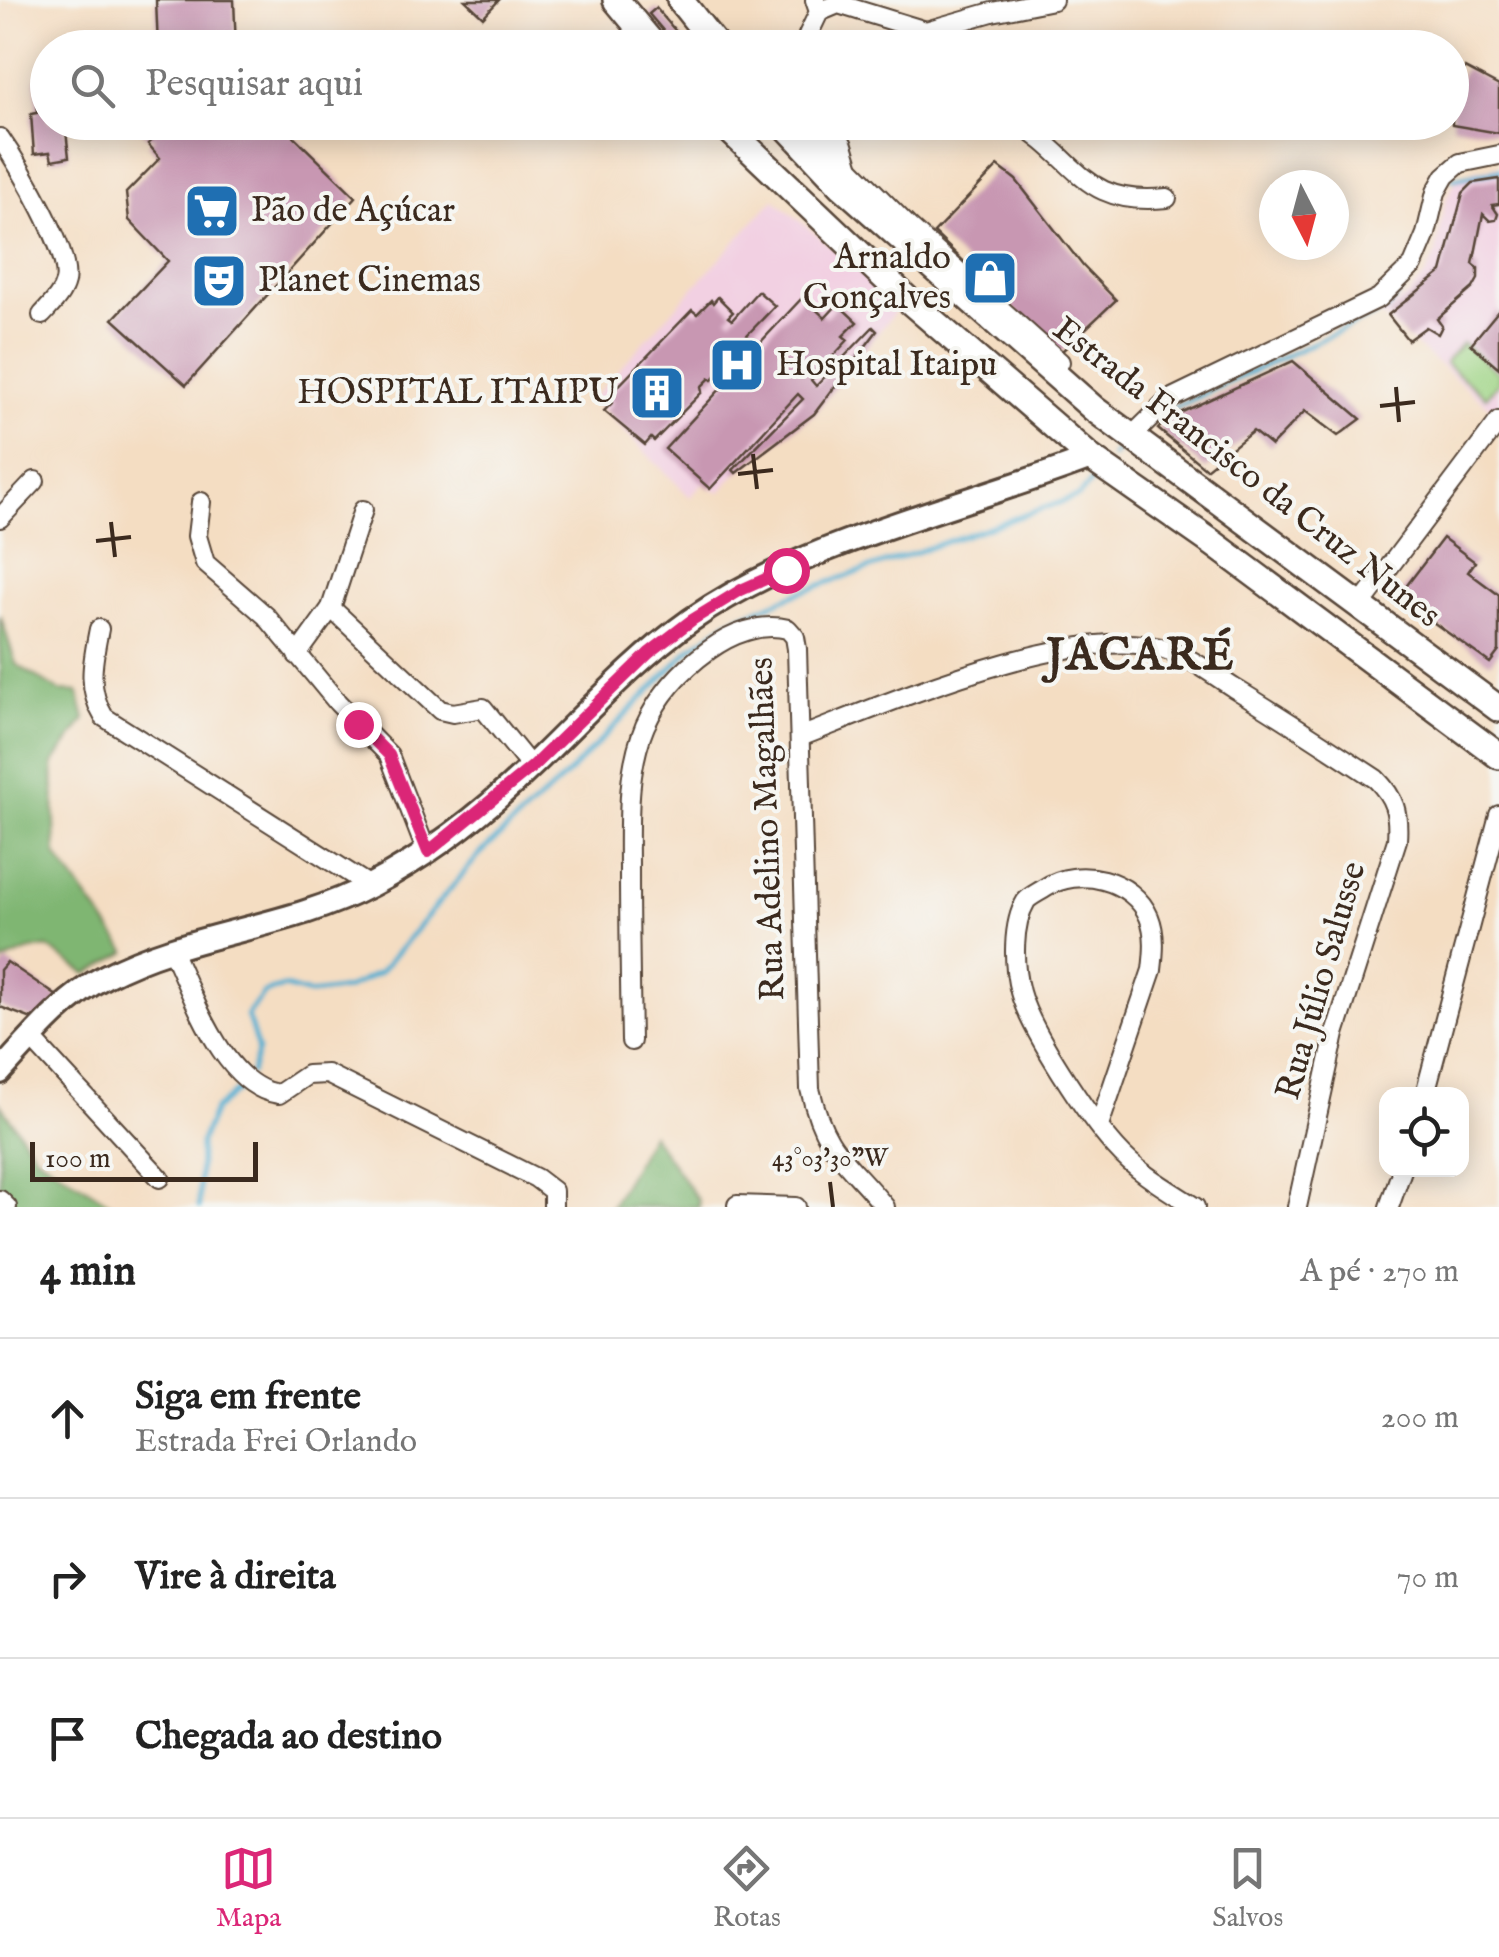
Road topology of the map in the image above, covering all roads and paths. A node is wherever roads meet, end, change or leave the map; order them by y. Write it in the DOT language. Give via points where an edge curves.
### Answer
graph roads {
  1 [pos="616,0"];
  2 [pos="684,0"];
  3 [pos="1054,0"];
  4 [pos="840,2"];
  5 [pos="817,6"];
  6 [pos="641,30"];
  7 [pos="705,30"];
  8 [pos="715,30"];
  9 [pos="810,30"];
  10 [pos="907,30"];
  11 [pos="949,30"];
  12 [pos="0,138"];
  13 [pos="740,140"];
  14 [pos="799,140"];
  15 [pos="821,140"];
  16 [pos="840,140"];
  17 [pos="1041,140"];
  18 [pos="1499,154"];
  19 [pos="852,173"];
  20 [pos="1168,198"];
  21 [pos="42,315"];
  22 [pos="1094,409"];
  23 [pos="1499,421"];
  24 [pos="1130,438"];
  25 [pos="1091,458"];
  26 [pos="35,481"];
  27 [pos="201,502"];
  28 [pos="363,510"];
  29 [pos="0,518"];
  30 [pos="1359,606"];
  31 [pos="331,608"];
  32 [pos="99,629"];
  33 [pos="297,654"];
  34 [pos="1495,698"];
  35 [pos="800,737"];
  36 [pos="1499,756"];
  37 [pos="532,767"];
  38 [pos="1499,815"];
  39 [pos="428,852"];
  40 [pos="370,886"];
  41 [pos="172,950"];
  42 [pos="31,1038"];
  43 [pos="630,1041"];
  44 [pos="0,1072"];
  45 [pos="1427,1087"];
  46 [pos="1099,1126"];
  47 [pos="1400,1177"];
  48 [pos="160,1178"];
  49 [pos="0,1200"];
  50 [pos="737,1205"];
  51 [pos="7,1207"];
  52 [pos="553,1207"];
  53 [pos="796,1207"];
  54 [pos="885,1207"];
  55 [pos="1195,1207"];
  56 [pos="1297,1207"];
  57 [pos="1389,1207"];
  1 -- 6 [label="main road"];
  2 -- 7 [label="main road"];
  2 -- 8 [label="street"];
  3 -- 11 [label="street" via="992,12"];
  4 -- 5 [label="street"];
  4 -- 10 [label="street"];
  5 -- 9 [label="street"];
  12 -- 21 [label="street" via="34,193 64,266 65,286"];
  13 -- 25 [label="main road, Estrada Francisco da Cruz Nunes" via="905,297"];
  14 -- 22 [label="main road, Estrada Francisco da Cruz Nunes"];
  15 -- 19 [label="street"];
  16 -- 19 [label="street"];
  17 -- 20 [label="street" via="1107,194"];
  18 -- 24 [label="street" via="1460,163 1445,176 1413,265 1379,298 1170,399"];
  19 -- 22 [label="street" via="1084,384"];
  22 -- 24 [label="main road, Estrada Francisco da Cruz Nunes"];
  22 -- 25 [label="main road"];
  23 -- 30 [label="street"];
  24 -- 30 [label="main road, Estrada Francisco da Cruz Nunes"];
  25 -- 36 [label="main road, Estrada Francisco da Cruz Nunes"];
  25 -- 37 [label="street" via="861,536 741,590 649,653"];
  26 -- 29 [label="street"];
  27 -- 33 [label="street" via="197,536 206,562"];
  28 -- 31 [label="street"];
  30 -- 34 [label="main road, Estrada Francisco da Cruz Nunes"];
  31 -- 33 [label="street"];
  31 -- 37 [label="street" via="440,710 483,708"];
  32 -- 40 [label="street" via="92,687 104,717"];
  33 -- 39 [label="street" via="389,755"];
  35 -- 43 [label="street, Rua Adelino Magalhães" via="798,649 788,629 738,634 687,666 663,694 644,728 629,810"];
  35 -- 54 [label="street, Rua Adelino Magalhães" via="810,1088 832,1149"];
  35 -- 56 [label="street, Rua Júlio Salusse" via="1000,665 1090,644 1136,644 1169,650 1206,670 1376,779 1396,808 1396,840 1335,1034"];
  37 -- 39 [label="street"];
  38 -- 45 [label="street"];
  39 -- 40 [label="street"];
  40 -- 41 [label="street"];
  41 -- 42 [label="street" via="102,978"];
  41 -- 52 [label="street" via="217,1044 246,1077 278,1094 306,1075 327,1074 536,1178 553,1191"];
  42 -- 44 [label="street"];
  42 -- 48 [label="street"];
  46 -- 46 [label="street" via="1152,970 1155,943 1149,916 1130,893 1108,880 1081,877 1027,899 1016,956 1020,992 1041,1038"];
  46 -- 55 [label="street" via="1136,1167"];
  47 -- 57 [label="street"];
  49 -- 51 [label="street"];
  50 -- 53 [label="street"];
}
